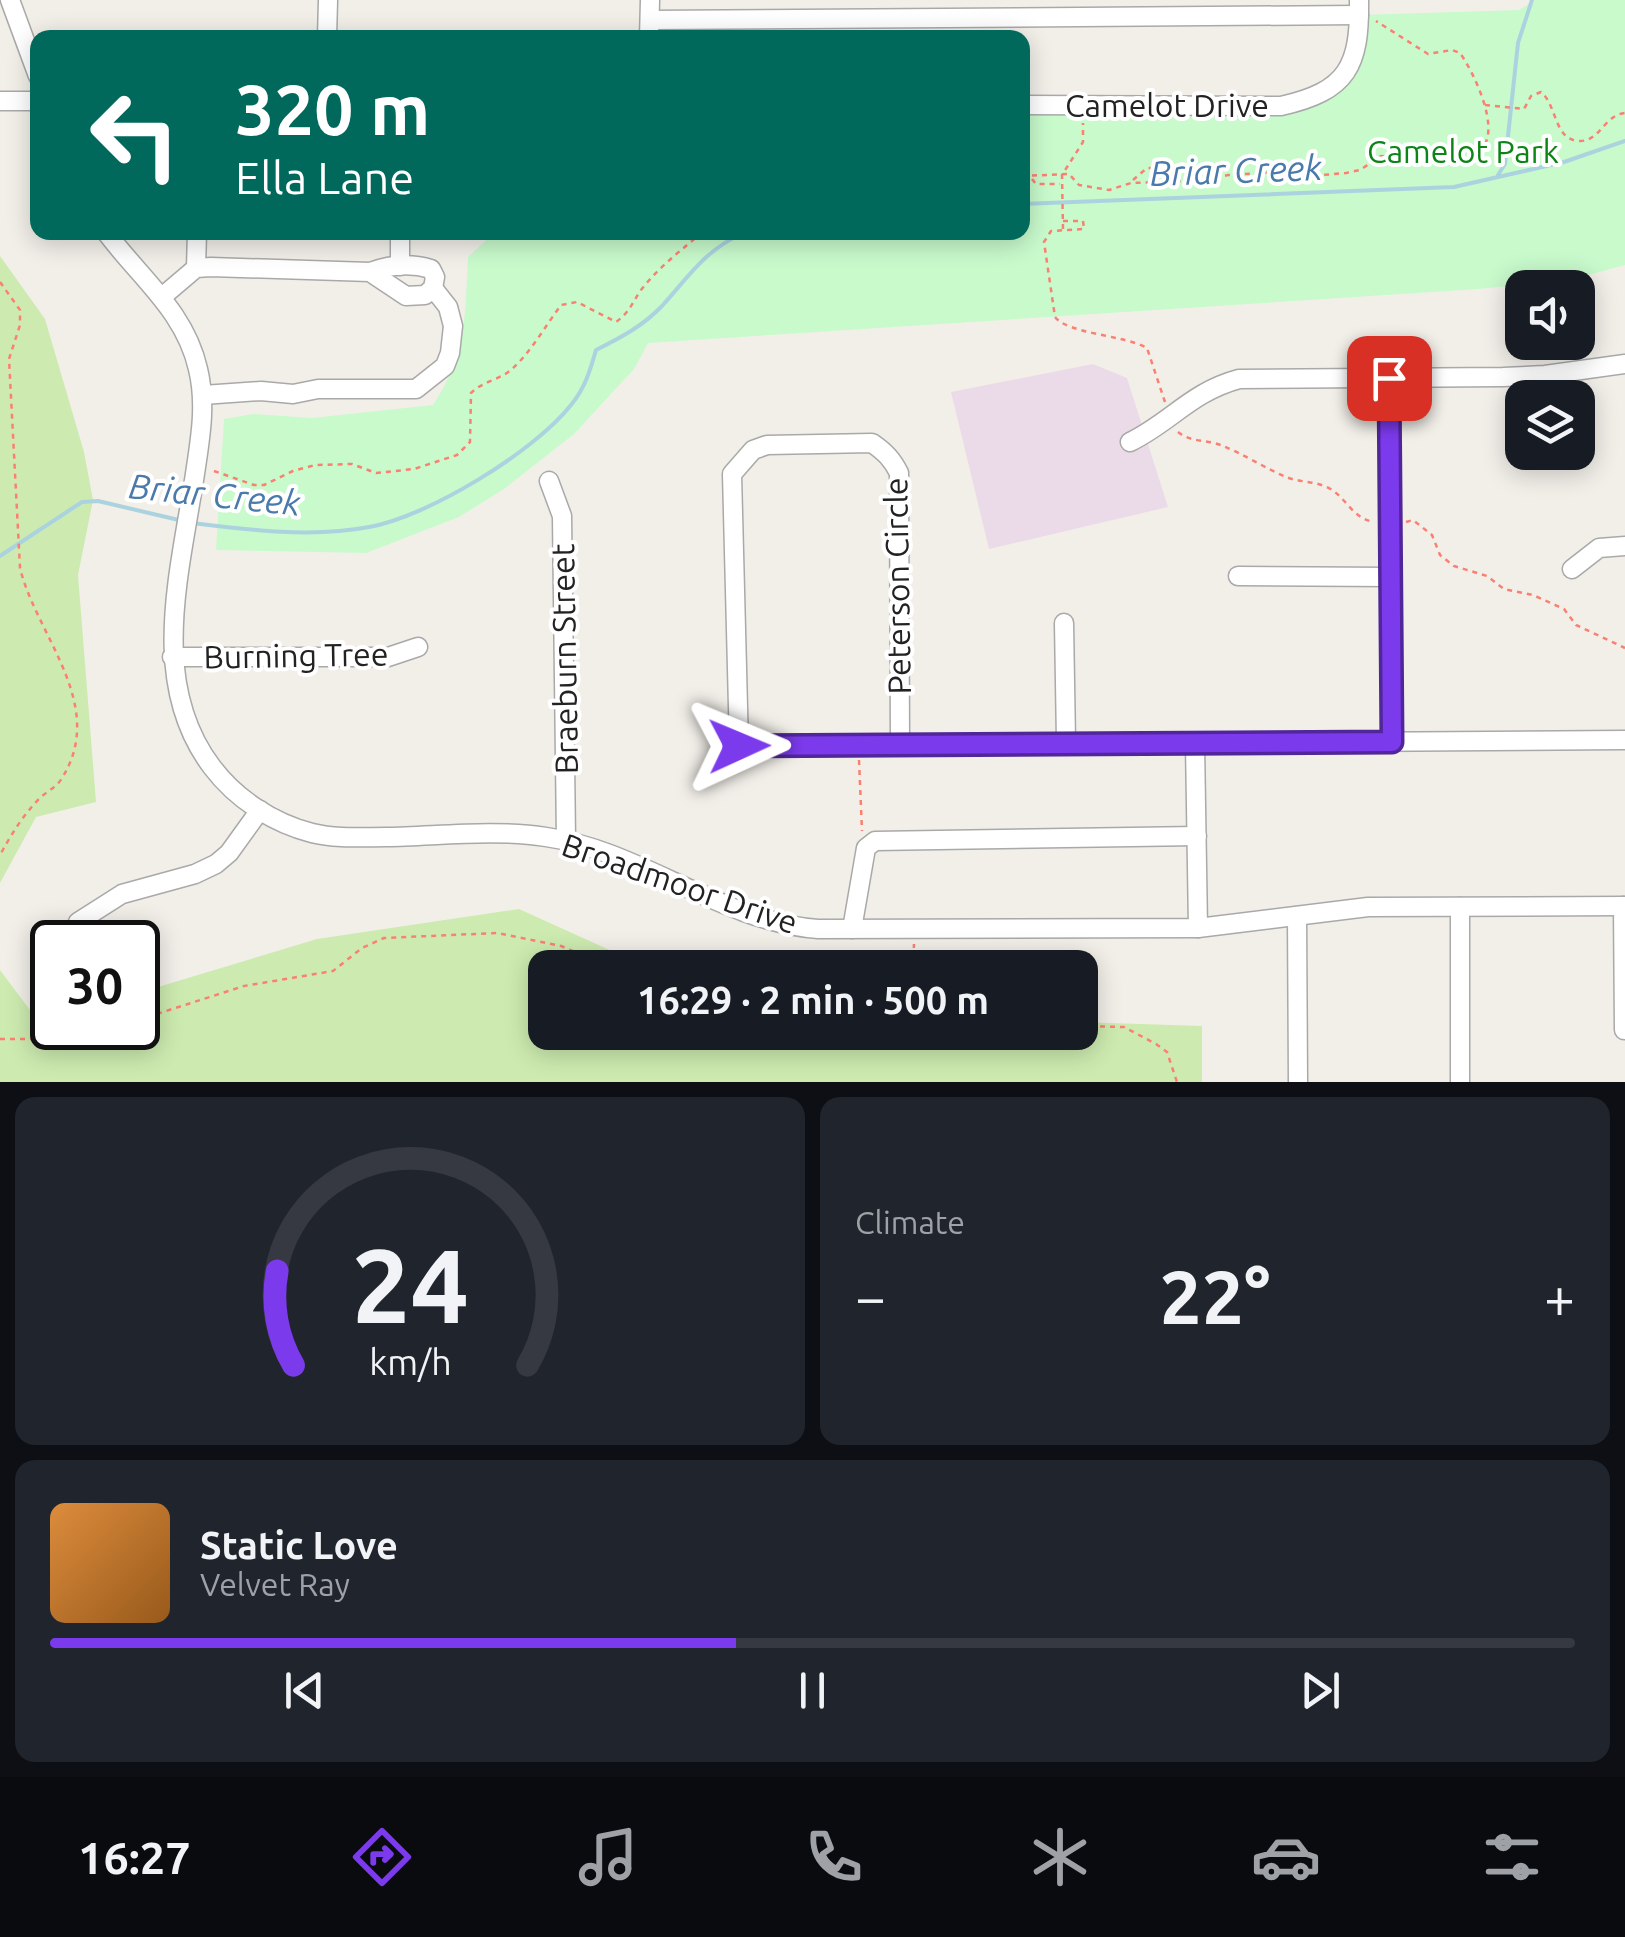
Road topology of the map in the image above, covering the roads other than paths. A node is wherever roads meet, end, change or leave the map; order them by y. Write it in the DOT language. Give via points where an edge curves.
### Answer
graph roads {
  1 [pos="10,0"];
  2 [pos="328,0"];
  3 [pos="650,0"];
  4 [pos="1360,12"];
  5 [pos="649,29"];
  6 [pos="328,30"];
  7 [pos="30,54"];
  8 [pos="0,100"];
  9 [pos="30,101"];
  10 [pos="1030,105"];
  11 [pos="113,240"];
  12 [pos="197,240"];
  13 [pos="400,240"];
  14 [pos="400,266"];
  15 [pos="196,268"];
  16 [pos="370,272"];
  17 [pos="433,288"];
  18 [pos="163,296"];
  19 [pos="1625,364"];
  20 [pos="1389,378"];
  21 [pos="202,396"];
  22 [pos="1130,442"];
  23 [pos="548,482"];
  24 [pos="1625,546"];
  25 [pos="1572,569"];
  26 [pos="1238,576"];
  27 [pos="1392,577"];
  28 [pos="1064,623"];
  29 [pos="418,647"];
  30 [pos="172,657"];
  31 [pos="1625,740"];
  32 [pos="1066,742"];
  33 [pos="1392,742"];
  34 [pos="900,744"];
  35 [pos="1195,744"];
  36 [pos="260,810"];
  37 [pos="1197,836"];
  38 [pos="566,840"];
  39 [pos="1624,906"];
  40 [pos="1460,907"];
  41 [pos="1297,916"];
  42 [pos="81,920"];
  43 [pos="1198,928"];
  44 [pos="852,929"];
  45 [pos="1624,1030"];
  46 [pos="1298,1082"];
  47 [pos="1460,1082"];
  1 -- 7 [label="street"];
  2 -- 6 [label="street"];
  3 -- 5 [label="street"];
  4 -- 5 [label="street"];
  4 -- 10 [label="street, Camelot Drive" via="1358,46 1339,81 1308,100 1281,106"];
  8 -- 9 [label="street"];
  11 -- 18 [label="street, Broadmoor Drive"];
  12 -- 15 [label="street"];
  13 -- 14 [label="street"];
  14 -- 16 [label="street"];
  14 -- 17 [label="street" via="431,269"];
  15 -- 16 [label="street"];
  15 -- 18 [label="street"];
  16 -- 17 [label="street" via="406,296"];
  17 -- 21 [label="street" via="453,326 450,353 445,366 416,389"];
  18 -- 21 [label="street, Broadmoor Drive" via="193,350"];
  19 -- 20 [label="street" via="1544,375"];
  20 -- 22 [label="street" via="1239,380 1201,392"];
  20 -- 27 [label="street"];
  21 -- 30 [label="street, Broadmoor Drive"];
  23 -- 38 [label="street, Braeburn Street" via="562,516"];
  24 -- 25 [label="street" via="1599,548"];
  26 -- 27 [label="street"];
  27 -- 33 [label="street"];
  28 -- 32 [label="street"];
  29 -- 30 [label="street, Burning Tree" via="388,657"];
  30 -- 36 [label="street, Broadmoor Drive" via="192,736 220,776"];
  31 -- 33 [label="street"];
  32 -- 34 [label="street"];
  32 -- 35 [label="street"];
  33 -- 35 [label="street"];
  34 -- 34 [label="street, Peterson Circle" via="899,473 887,452 872,443 753,450 732,474 739,746"];
  35 -- 37 [label="street"];
  36 -- 38 [label="street, Broadmoor Drive" via="327,836"];
  36 -- 42 [label="street" via="216,864 122,894"];
  37 -- 43 [label="street"];
  37 -- 44 [label="street" via="876,841 866,848"];
  38 -- 44 [label="street, Broadmoor Drive" via="766,919"];
  39 -- 40 [label="street, Broadmoor Drive"];
  39 -- 45 [label="street"];
  40 -- 41 [label="street, Broadmoor Drive"];
  40 -- 47 [label="street"];
  41 -- 43 [label="street, Broadmoor Drive"];
  41 -- 46 [label="street"];
  43 -- 44 [label="street, Broadmoor Drive"];
}
